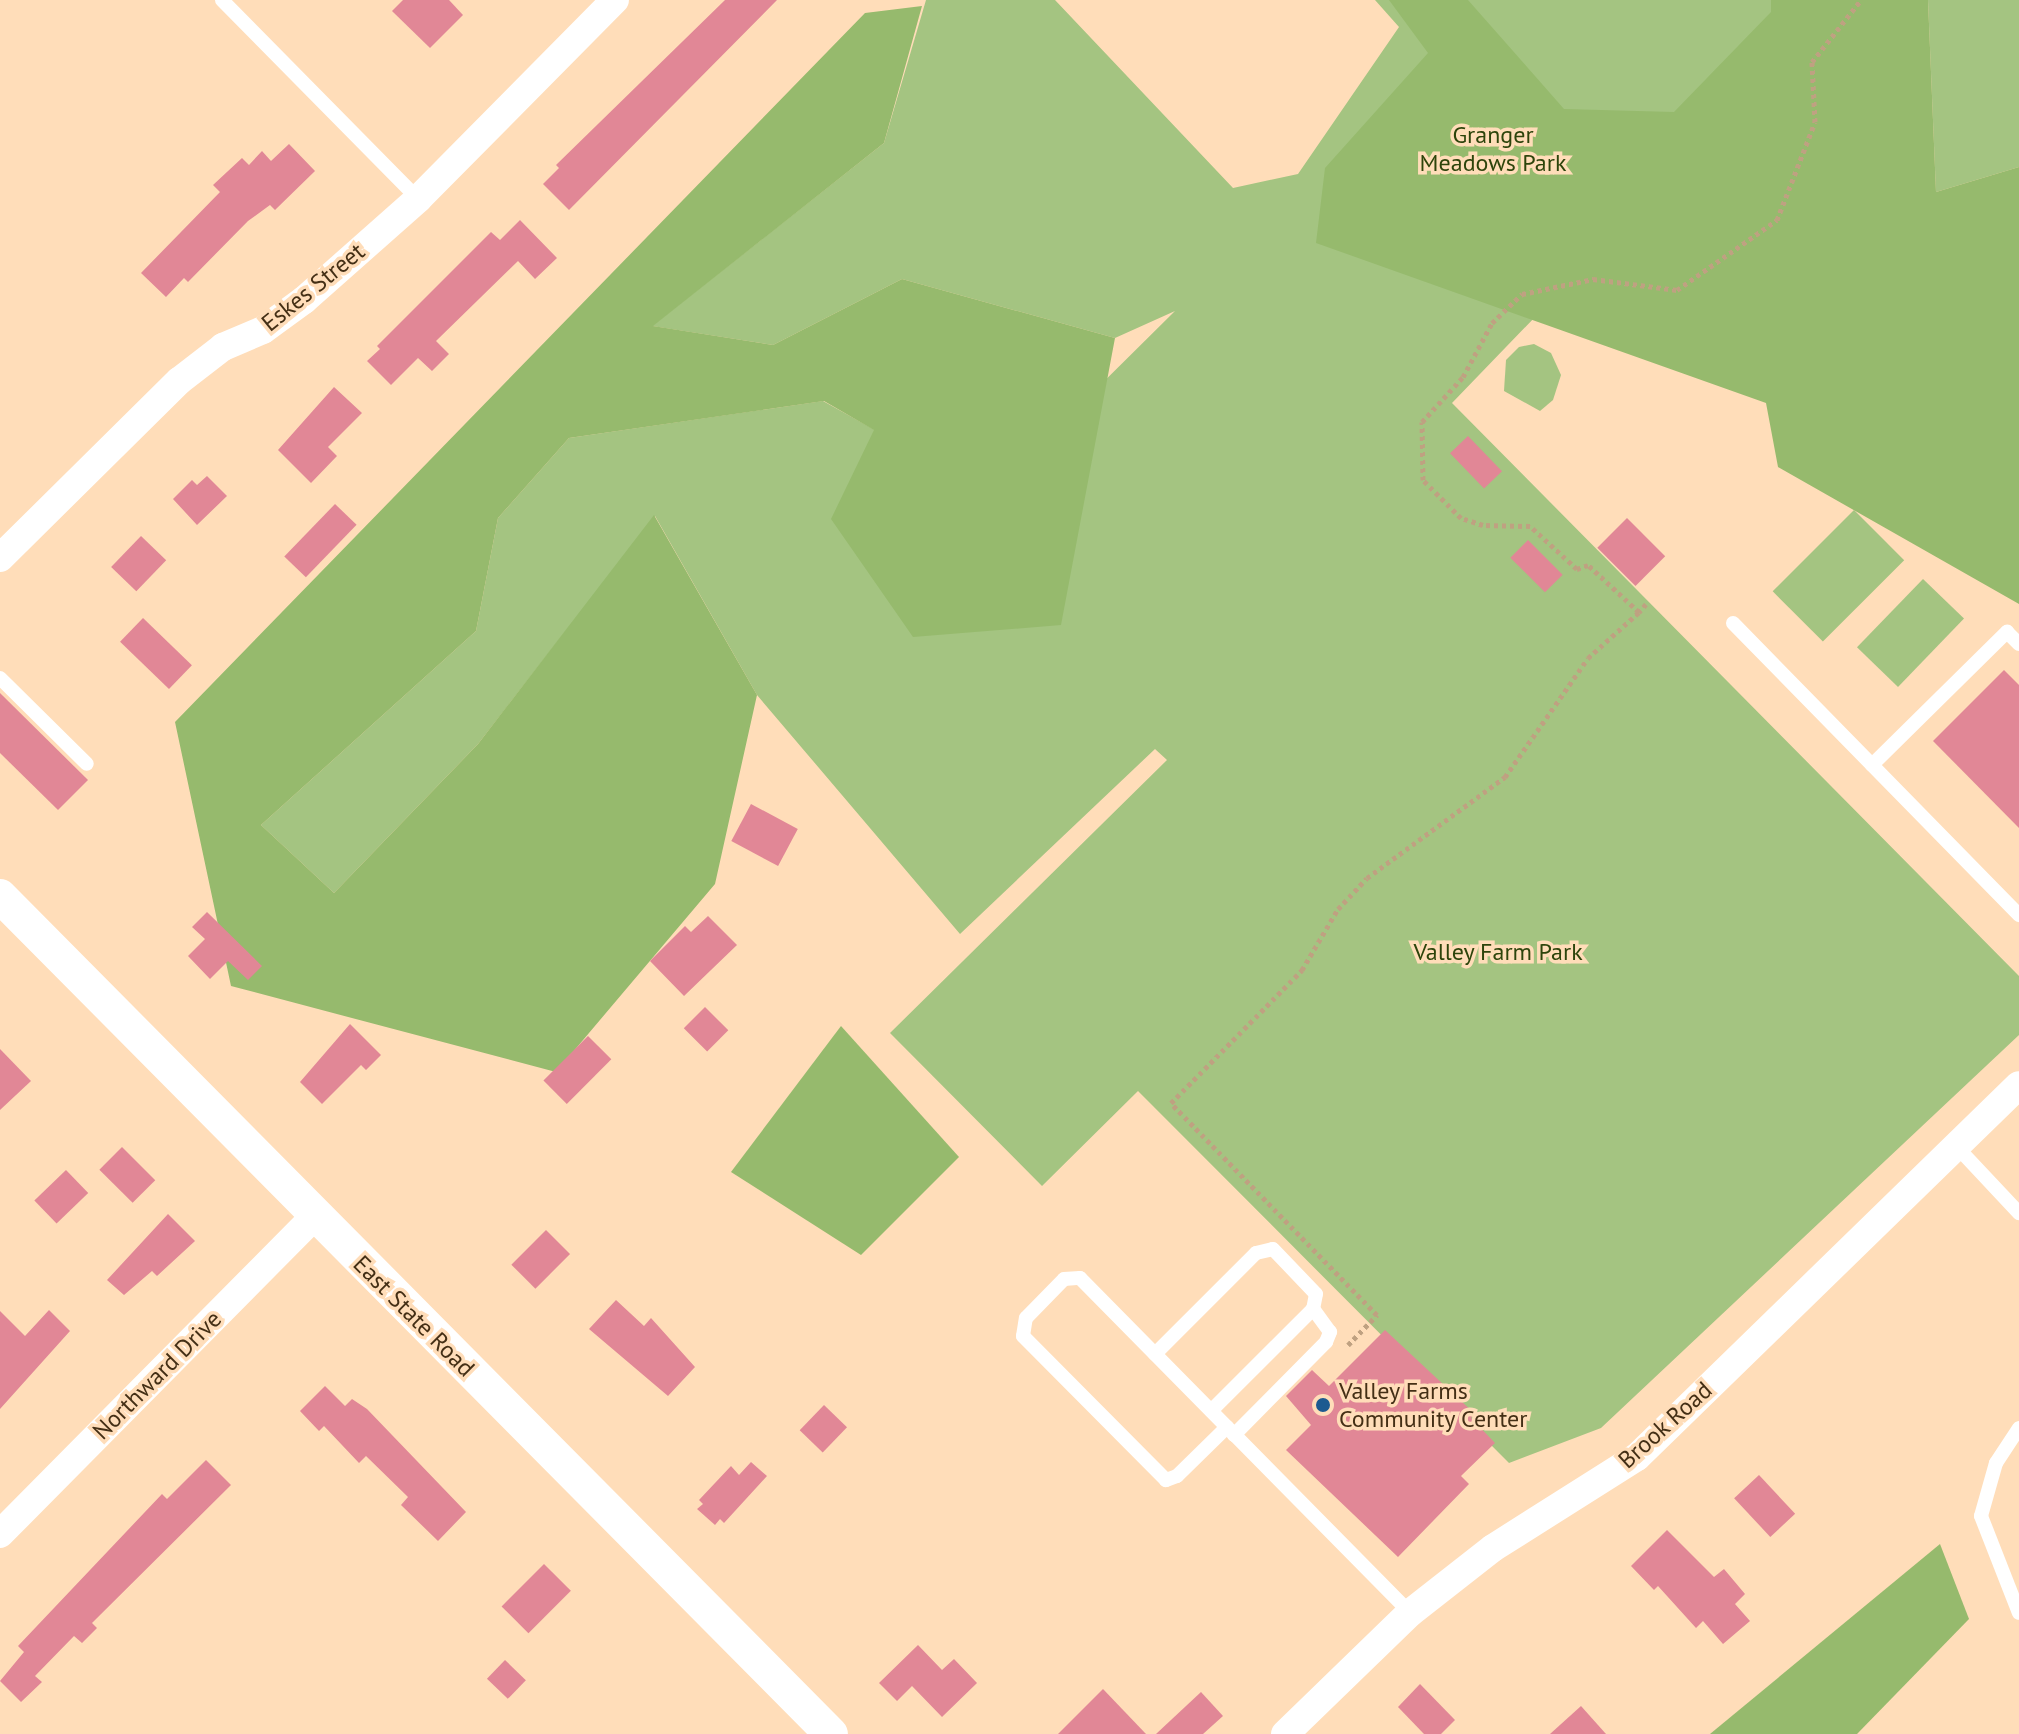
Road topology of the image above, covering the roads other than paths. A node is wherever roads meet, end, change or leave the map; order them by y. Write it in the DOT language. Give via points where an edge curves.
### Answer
graph roads {
  1 [pos="222,0"];
  2 [pos="615,0"];
  3 [pos="418,199"];
  4 [pos="0,558"];
  5 [pos="1733,623"];
  6 [pos="2019,644"];
  7 [pos="0,678"];
  8 [pos="87,764"];
  9 [pos="1872,765"];
  10 [pos="0,896"];
  11 [pos="2015,904"];
  12 [pos="2019,1085"];
  13 [pos="1957,1147"];
  14 [pos="2019,1213"];
  15 [pos="315,1216"];
  16 [pos="1313,1309"];
  17 [pos="1155,1354"];
  18 [pos="1211,1411"];
  19 [pos="2019,1428"];
  20 [pos="1231,1431"];
  21 [pos="0,1534"];
  22 [pos="1410,1613"];
  23 [pos="2019,1613"];
  24 [pos="831,1734"];
  25 [pos="1285,1734"];
  1 -- 3 [label="lane"];
  2 -- 3 [label="street, Eskes Street"];
  3 -- 4 [label="street, Eskes Street" via="304,300 263,330 223,347 179,381"];
  5 -- 9 [label="lane"];
  6 -- 9 [label="lane" via="2007,632"];
  7 -- 8 [label="lane"];
  9 -- 11 [label="lane"];
  10 -- 15 [label="street, East State Road"];
  12 -- 13 [label="street, Brook Road"];
  13 -- 14 [label="lane"];
  13 -- 22 [label="street, Brook Road" via="1637,1457 1493,1548"];
  15 -- 21 [label="street, Northward Drive"];
  15 -- 24 [label="street, East State Road"];
  16 -- 17 [label="lane" via="1316,1294 1273,1249 1256,1253"];
  16 -- 18 [label="lane"];
  16 -- 20 [label="lane" via="1330,1332 1326,1342"];
  17 -- 18 [label="lane"];
  17 -- 20 [label="lane" via="1080,1278 1064,1279 1026,1318 1023,1336 1166,1480"];
  18 -- 20 [label="lane"];
  19 -- 23 [label="lane" via="1996,1463 1981,1516"];
  20 -- 22 [label="lane"];
  22 -- 25 [label="street, Brook Road"];
}
